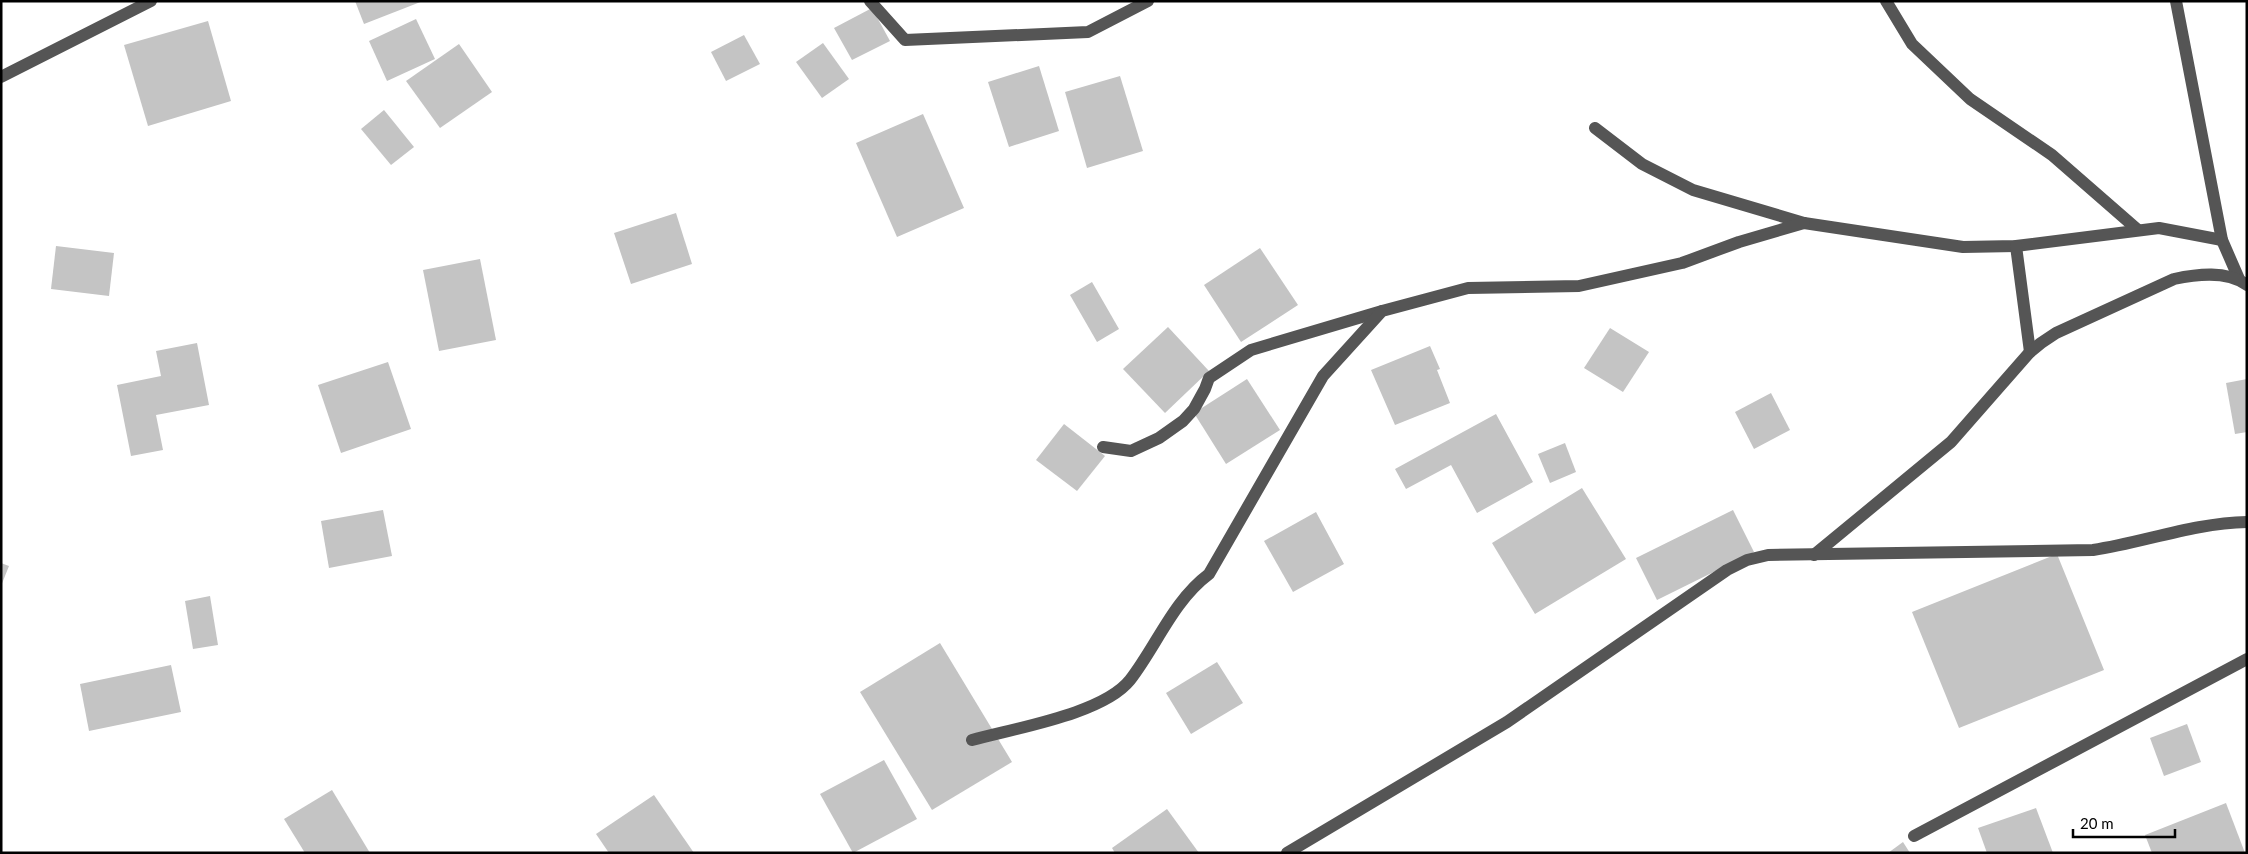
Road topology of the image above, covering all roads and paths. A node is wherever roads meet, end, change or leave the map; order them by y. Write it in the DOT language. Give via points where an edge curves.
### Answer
graph roads {
  1 [pos="151,1"];
  2 [pos="870,1"];
  3 [pos="1148,1"];
  4 [pos="1886,1"];
  5 [pos="2176,1"];
  6 [pos="1,77"];
  7 [pos="1595,128"];
  8 [pos="1804,223"];
  9 [pos="2138,230"];
  10 [pos="2222,240"];
  11 [pos="2016,246"];
  12 [pos="2243,282"];
  13 [pos="1382,311"];
  14 [pos="2030,352"];
  15 [pos="1103,447"];
  16 [pos="2247,522"];
  17 [pos="1814,555"];
  18 [pos="2247,659"];
  19 [pos="972,740"];
  20 [pos="1914,836"];
  21 [pos="1287,853"];
  1 -- 6 [label="street"];
  2 -- 3 [label="street" via="905,40 1088,32"];
  4 -- 9 [label="street" via="1912,44 1970,99 2052,155"];
  5 -- 10 [label="street"];
  7 -- 8 [label="street" via="1642,164 1693,190"];
  8 -- 11 [label="street" via="1963,247"];
  8 -- 13 [label="street" via="1682,263 1579,286 1468,288"];
  9 -- 10 [label="street" via="2159,228"];
  9 -- 11 [label="street"];
  10 -- 12 [label="street"];
  11 -- 14 [label="street"];
  12 -- 14 [label="street" via="2204,274 2174,279 2056,334"];
  13 -- 15 [label="street" via="1251,350 1209,378 1198,402 1183,422 1159,438 1131,451"];
  13 -- 19 [label="street" via="1323,376 1209,574 1186,596 1129,681 1088,709"];
  14 -- 17 [label="street" via="1951,442"];
  16 -- 17 [label="street" via="2192,527 2126,545 2093,550"];
  17 -- 21 [label="street" via="1768,555 1747,560 1727,570 1507,722"];
  18 -- 20 [label="street"];
}
